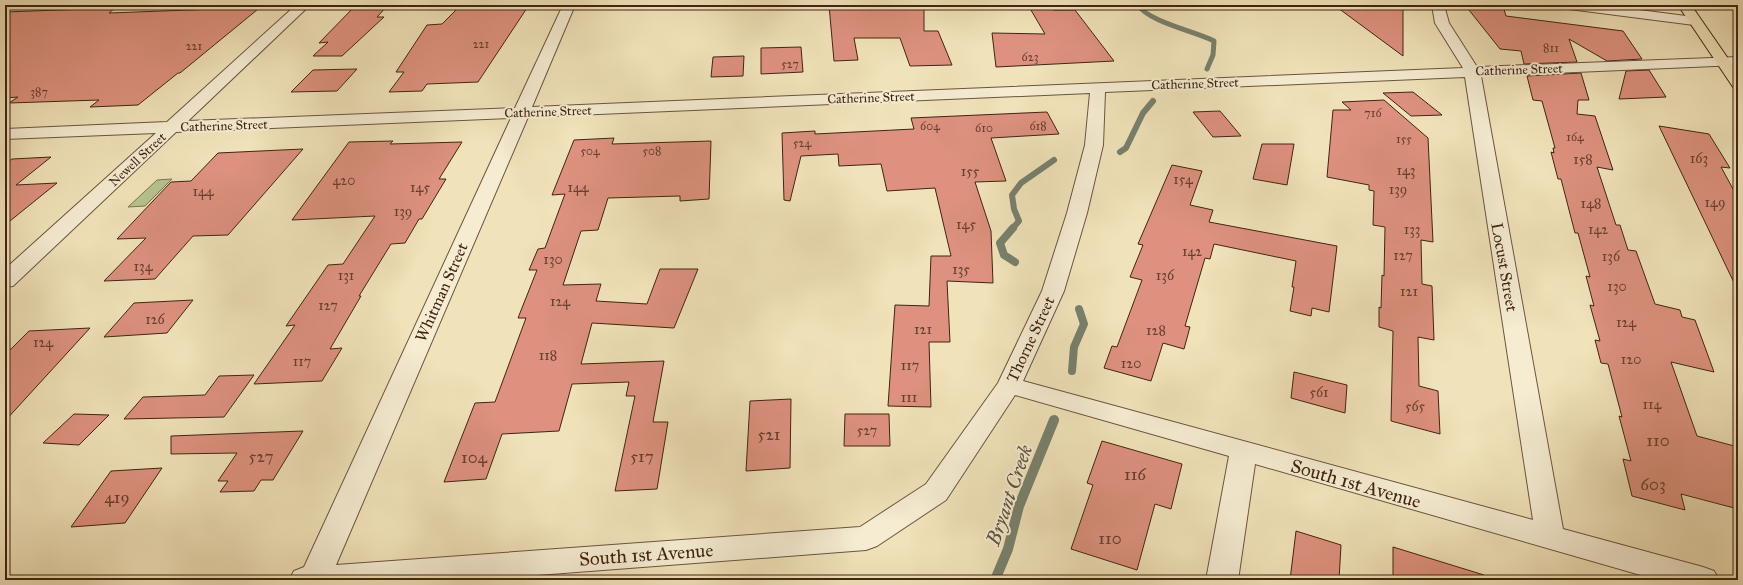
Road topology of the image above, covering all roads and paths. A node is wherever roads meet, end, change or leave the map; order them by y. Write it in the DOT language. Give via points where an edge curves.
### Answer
graph roads {
  1 [pos="304,5"];
  2 [pos="568,5"];
  3 [pos="1438,5"];
  4 [pos="1569,5"];
  5 [pos="1684,5"];
  6 [pos="1694,21"];
  7 [pos="1730,61"];
  8 [pos="1472,71"];
  9 [pos="1738,84"];
  10 [pos="1098,87"];
  11 [pos="521,112"];
  12 [pos="172,127"];
  13 [pos="5,134"];
  14 [pos="5,281"];
  15 [pos="1009,385"];
  16 [pos="1243,451"];
  17 [pos="1550,537"];
  18 [pos="866,538"];
  19 [pos="311,580"];
  20 [pos="1222,580"];
  21 [pos="1703,580"];
  1 -- 12 [label="street, Newell Street"];
  2 -- 11 [label="street, Whitman Street"];
  3 -- 8 [label="street, Locust Street" via="1442,23"];
  4 -- 6 [label="street"];
  5 -- 6 [label="main road"];
  6 -- 7 [label="main road"];
  7 -- 8 [label="street, Catherine Street"];
  7 -- 9 [label="main road"];
  8 -- 10 [label="street, Catherine Street"];
  8 -- 17 [label="street, Locust Street"];
  10 -- 11 [label="street, Catherine Street"];
  10 -- 15 [label="street, Thorne Street" via="1094,145 1077,213 1053,291"];
  11 -- 12 [label="street, Catherine Street"];
  11 -- 19 [label="street, Whitman Street"];
  12 -- 13 [label="street, Catherine Street"];
  12 -- 14 [label="street, Newell Street"];
  15 -- 16 [label="street, South 1st Avenue"];
  15 -- 18 [label="street, Thorne Street" via="936,492"];
  16 -- 17 [label="street, South 1st Avenue"];
  16 -- 20 [label="street"];
  17 -- 21 [label="street, South 1st Avenue"];
  18 -- 19 [label="street, South 1st Avenue"];
}
